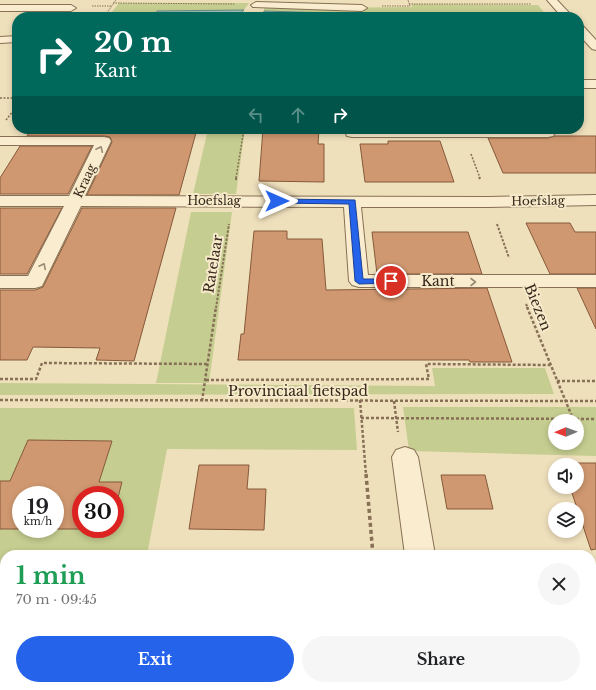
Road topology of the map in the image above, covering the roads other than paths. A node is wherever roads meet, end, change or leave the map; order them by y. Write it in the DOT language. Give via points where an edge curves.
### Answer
graph roads {
  1 [pos="552,0"];
  2 [pos="255,6"];
  3 [pos="0,8"];
  4 [pos="71,8"];
  5 [pos="362,8"];
  6 [pos="563,12"];
  7 [pos="584,34"];
  8 [pos="12,39"];
  9 [pos="0,40"];
  10 [pos="596,47"];
  11 [pos="584,84"];
  12 [pos="596,84"];
  13 [pos="0,141"];
  14 [pos="0,201"];
  15 [pos="76,201"];
  16 [pos="352,202"];
  17 [pos="593,204"];
  18 [pos="596,281"];
  19 [pos="0,282"];
  20 [pos="405,457"];
  21 [pos="419,550"];
  1 -- 6 [label="street"];
  2 -- 5 [label="street"];
  3 -- 4 [label="street"];
  7 -- 10 [label="street"];
  8 -- 9 [label="street"];
  11 -- 12 [label="street"];
  15 -- 13 [label="street, Kraag, one-way" via="104,141"];
  14 -- 15 [label="street, Hoefslag"];
  15 -- 16 [label="street, Hoefslag"];
  19 -- 15 [label="street, Kraag, one-way" via="35,282"];
  16 -- 17 [label="street, Hoefslag"];
  16 -- 18 [label="street, Kant, one-way" via="359,281"];
  20 -- 21 [label="street"];
}
